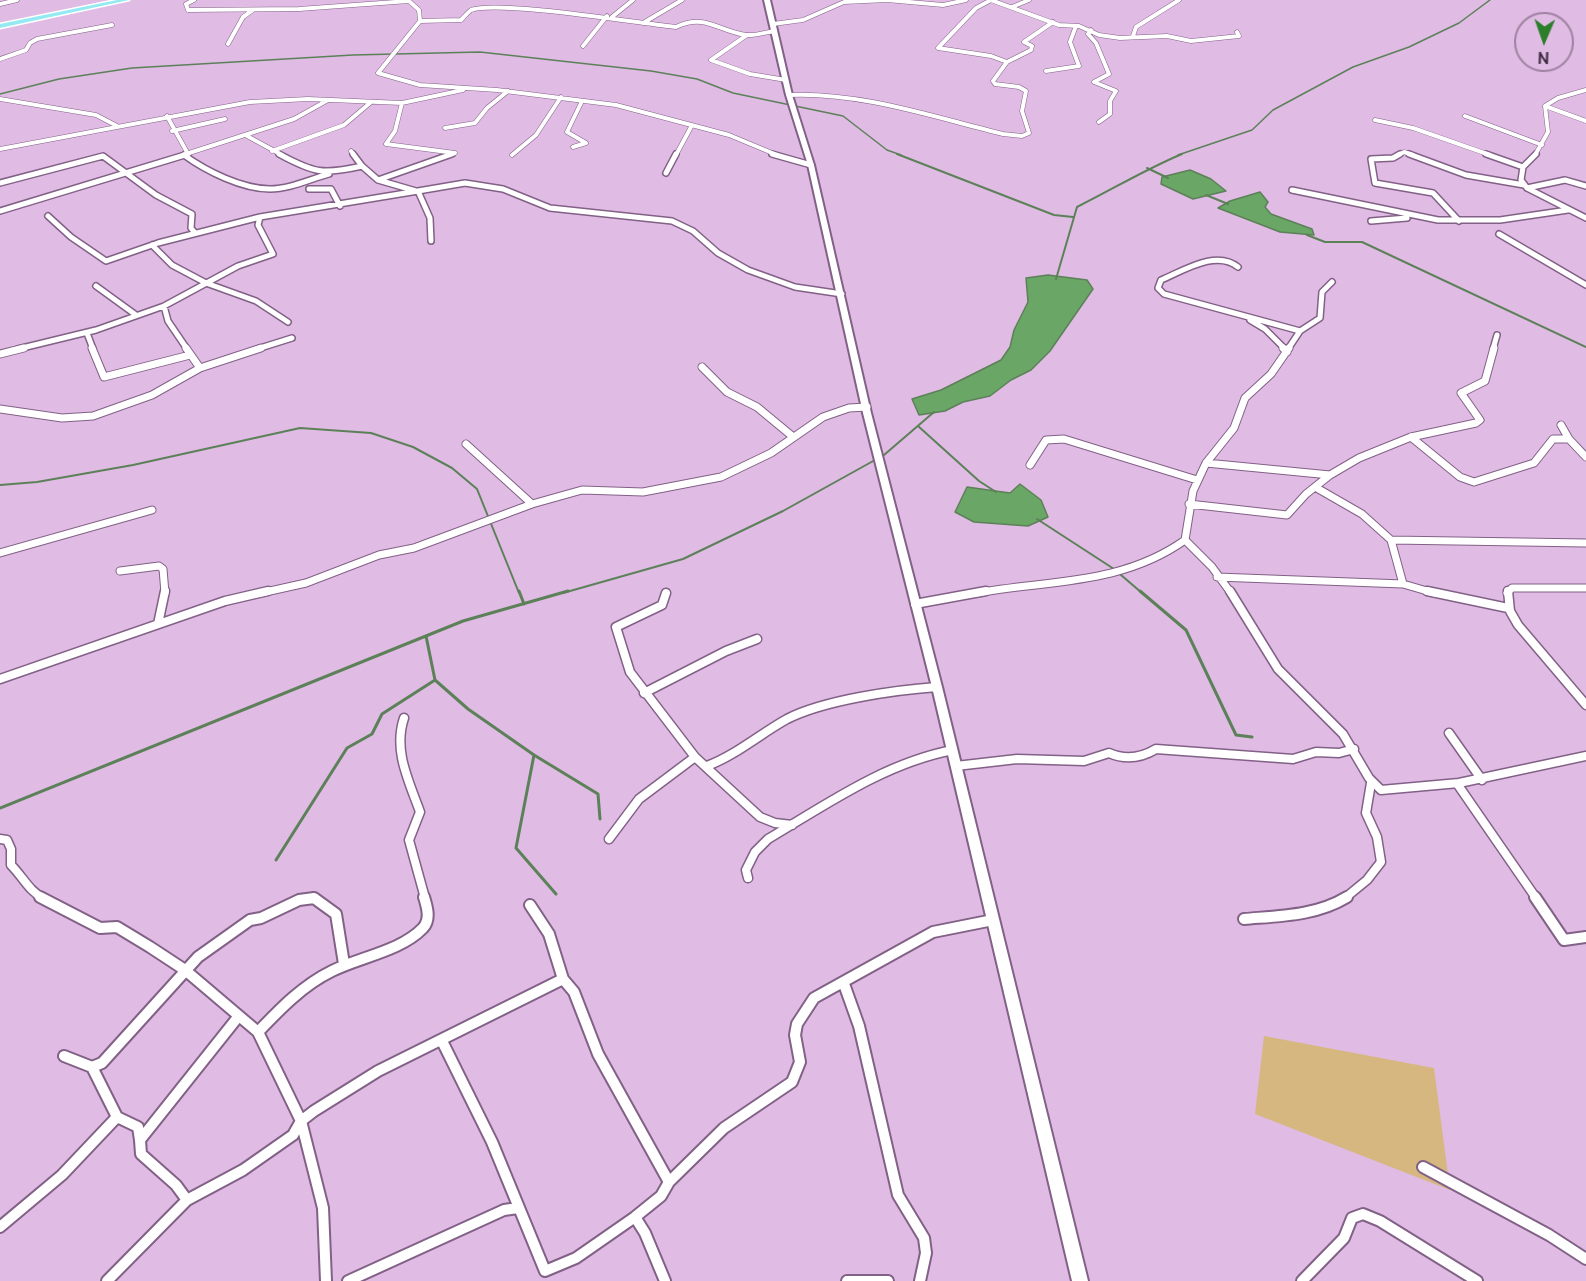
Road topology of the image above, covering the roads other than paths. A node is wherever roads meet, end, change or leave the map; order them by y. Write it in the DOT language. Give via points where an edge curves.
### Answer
graph roads {
  1 [pos="17,0"];
  2 [pos="107,0"];
  3 [pos="126,0"];
  4 [pos="194,0"];
  5 [pos="319,0"];
  6 [pos="482,0"];
  7 [pos="633,0"];
  8 [pos="682,0"];
  9 [pos="767,0"];
  10 [pos="887,0"];
  11 [pos="966,0"];
  12 [pos="991,0"];
  13 [pos="1029,0"];
  14 [pos="1179,0"];
  15 [pos="843,1"];
  16 [pos="0,4"];
  17 [pos="1012,7"];
  18 [pos="316,8"];
  19 [pos="483,8"];
  20 [pos="255,10"];
  21 [pos="609,16"];
  22 [pos="420,21"];
  23 [pos="1053,22"];
  24 [pos="643,23"];
  25 [pos="0,24"];
  26 [pos="112,25"];
  27 [pos="1076,26"];
  28 [pos="774,28"];
  29 [pos="1091,30"];
  30 [pos="1237,32"];
  31 [pos="747,35"];
  32 [pos="1133,36"];
  33 [pos="228,44"];
  34 [pos="584,46"];
  35 [pos="0,59"];
  36 [pos="1007,62"];
  37 [pos="1046,71"];
  38 [pos="786,80"];
  39 [pos="473,88"];
  40 [pos="1586,90"];
  41 [pos="507,91"];
  42 [pos="789,95"];
  43 [pos="561,97"];
  44 [pos="0,99"];
  45 [pos="329,99"];
  46 [pos="582,101"];
  47 [pos="402,103"];
  48 [pos="370,104"];
  49 [pos="1545,106"];
  50 [pos="167,116"];
  51 [pos="1465,116"];
  52 [pos="225,119"];
  53 [pos="1375,120"];
  54 [pos="1586,121"];
  55 [pos="1099,122"];
  56 [pos="117,126"];
  57 [pos="691,127"];
  58 [pos="445,128"];
  59 [pos="172,130"];
  60 [pos="247,136"];
  61 [pos="1542,145"];
  62 [pos="573,147"];
  63 [pos="0,148"];
  64 [pos="272,151"];
  65 [pos="351,152"];
  66 [pos="186,155"];
  67 [pos="512,155"];
  68 [pos="811,165"];
  69 [pos="362,166"];
  70 [pos="1523,167"];
  71 [pos="125,173"];
  72 [pos="330,173"];
  73 [pos="666,173"];
  74 [pos="378,180"];
  75 [pos="0,183"];
  76 [pos="1526,186"];
  77 [pos="1586,186"];
  78 [pos="309,189"];
  79 [pos="1292,190"];
  80 [pos="418,191"];
  81 [pos="340,206"];
  82 [pos="1568,210"];
  83 [pos="0,211"];
  84 [pos="48,216"];
  85 [pos="260,217"];
  86 [pos="1424,218"];
  87 [pos="1586,218"];
  88 [pos="1371,221"];
  89 [pos="1459,221"];
  90 [pos="195,233"];
  91 [pos="1499,234"];
  92 [pos="431,241"];
  93 [pos="152,246"];
  94 [pos="1238,267"];
  95 [pos="1332,282"];
  96 [pos="206,284"];
  97 [pos="1586,285"];
  98 [pos="96,286"];
  99 [pos="842,294"];
  100 [pos="164,306"];
  101 [pos="136,315"];
  102 [pos="1244,318"];
  103 [pos="288,322"];
  104 [pos="1300,331"];
  105 [pos="87,333"];
  106 [pos="1497,335"];
  107 [pos="292,338"];
  108 [pos="1287,352"];
  109 [pos="0,354"];
  110 [pos="190,355"];
  111 [pos="702,366"];
  112 [pos="200,368"];
  113 [pos="867,407"];
  114 [pos="0,409"];
  115 [pos="1561,425"];
  116 [pos="792,436"];
  117 [pos="1411,437"];
  118 [pos="1569,439"];
  119 [pos="466,444"];
  120 [pos="1586,457"];
  121 [pos="1206,463"];
  122 [pos="1030,465"];
  123 [pos="1330,475"];
  124 [pos="1197,480"];
  125 [pos="1315,487"];
  126 [pos="532,504"];
  127 [pos="1189,504"];
  128 [pos="152,510"];
  129 [pos="1185,540"];
  130 [pos="1391,540"];
  131 [pos="1586,543"];
  132 [pos="0,553"];
  133 [pos="120,571"];
  134 [pos="1217,577"];
  135 [pos="1403,584"];
  136 [pos="1586,588"];
  137 [pos="666,593"];
  138 [pos="915,604"];
  139 [pos="1509,608"];
  140 [pos="159,624"];
  141 [pos="757,639"];
  142 [pos="0,679"];
  143 [pos="937,687"];
  144 [pos="644,693"];
  145 [pos="1586,705"];
  146 [pos="404,718"];
  147 [pos="1449,733"];
  148 [pos="1354,749"];
  149 [pos="953,750"];
  150 [pos="1586,756"];
  151 [pos="695,757"];
  152 [pos="707,766"];
  153 [pos="956,766"];
  154 [pos="1482,780"];
  155 [pos="1371,783"];
  156 [pos="1458,785"];
  157 [pos="792,825"];
  158 [pos="0,839"];
  159 [pos="609,839"];
  160 [pos="748,878"];
  161 [pos="530,905"];
  162 [pos="993,920"];
  163 [pos="1244,920"];
  164 [pos="1586,937"];
  165 [pos="344,964"];
  166 [pos="185,970"];
  167 [pos="563,979"];
  168 [pos="844,984"];
  169 [pos="238,1017"];
  170 [pos="258,1032"];
  171 [pos="442,1041"];
  172 [pos="64,1056"];
  173 [pos="92,1066"];
  174 [pos="117,1116"];
  175 [pos="301,1121"];
  176 [pos="140,1140"];
  177 [pos="1423,1167"];
  178 [pos="669,1182"];
  179 [pos="187,1200"];
  180 [pos="519,1208"];
  181 [pos="635,1217"];
  182 [pos="0,1227"];
  183 [pos="1586,1259"];
  184 [pos="107,1281"];
  185 [pos="326,1281"];
  186 [pos="348,1281"];
  187 [pos="665,1281"];
  188 [pos="847,1281"];
  189 [pos="888,1281"];
  190 [pos="920,1281"];
  191 [pos="1080,1281"];
  192 [pos="1302,1281"];
  193 [pos="1477,1281"];
  1 -- 16 [label="street"];
  2 -- 25 [label="highway"];
  3 -- 25 [label="highway"];
  4 -- 20 [label="street" via="186,4 188,10"];
  5 -- 18 [label="street"];
  6 -- 19 [label="street"];
  7 -- 21 [label="street"];
  8 -- 24 [label="street"];
  9 -- 28 [label="main road"];
  10 -- 11 [label="street" via="943,5"];
  10 -- 15 [label="street"];
  12 -- 17 [label="street"];
  12 -- 36 [label="street" via="976,8 938,48"];
  13 -- 17 [label="street"];
  14 -- 32 [label="street" via="1136,27"];
  15 -- 28 [label="street" via="823,14"];
  17 -- 23 [label="street"];
  18 -- 20 [label="street"];
  18 -- 22 [label="street" via="409,1 419,10"];
  19 -- 21 [label="street" via="517,5"];
  19 -- 22 [label="street" via="469,10 461,20"];
  20 -- 33 [label="street" via="243,17"];
  21 -- 24 [label="street"];
  21 -- 34 [label="street"];
  22 -- 39 [label="street" via="378,73 420,85"];
  23 -- 27 [label="street"];
  23 -- 36 [label="street" via="1024,42 1032,46 1031,50"];
  24 -- 31 [label="street" via="676,27 691,20"];
  26 -- 35 [label="street" via="37,39 26,50"];
  27 -- 29 [label="street"];
  27 -- 37 [label="street" via="1069,38 1069,50 1078,66"];
  28 -- 31 [label="street"];
  28 -- 38 [label="main road"];
  29 -- 32 [label="street" via="1110,37"];
  29 -- 55 [label="street" via="1088,34 1109,74 1094,82 1116,92 1110,101 1110,114"];
  30 -- 32 [label="street" via="1239,36 1182,40"];
  31 -- 38 [label="street" via="711,60 750,74"];
  36 -- 42 [label="street" via="993,81 1026,91 1022,111 1029,133 1022,136 859,99"];
  38 -- 42 [label="main road"];
  39 -- 41 [label="street"];
  39 -- 47 [label="street"];
  40 -- 49 [label="street"];
  41 -- 43 [label="street"];
  41 -- 58 [label="street" via="475,123"];
  42 -- 68 [label="main road"];
  43 -- 46 [label="street"];
  43 -- 67 [label="street" via="536,135"];
  44 -- 56 [label="street" via="96,115"];
  45 -- 48 [label="street"];
  45 -- 50 [label="street" via="250,102"];
  45 -- 60 [label="street" via="294,119"];
  46 -- 57 [label="street" via="616,105"];
  46 -- 62 [label="street" via="567,132 585,143"];
  47 -- 48 [label="street"];
  47 -- 74 [label="street" via="395,131 386,144 455,153"];
  48 -- 64 [label="street" via="344,125"];
  49 -- 54 [label="street"];
  49 -- 61 [label="street" via="1548,132"];
  50 -- 56 [label="street"];
  50 -- 59 [label="street"];
  51 -- 61 [label="street"];
  52 -- 59 [label="street"];
  53 -- 70 [label="street" via="1413,128"];
  56 -- 63 [label="street"];
  57 -- 68 [label="street" via="729,135 772,154"];
  57 -- 73 [label="street"];
  59 -- 66 [label="street" via="184,143"];
  60 -- 64 [label="street"];
  60 -- 66 [label="street"];
  61 -- 70 [label="street"];
  64 -- 72 [label="street" via="301,166"];
  65 -- 69 [label="street"];
  66 -- 71 [label="street"];
  66 -- 72 [label="street" via="195,165 263,189 277,189"];
  68 -- 99 [label="main road"];
  69 -- 72 [label="street"];
  69 -- 74 [label="street"];
  70 -- 76 [label="street" via="1521,180"];
  71 -- 75 [label="street" via="103,156"];
  71 -- 83 [label="street"];
  71 -- 90 [label="street" via="192,214 191,228"];
  74 -- 80 [label="street"];
  76 -- 77 [label="street" via="1565,180"];
  76 -- 82 [label="street"];
  76 -- 89 [label="street" via="1466,175 1404,152 1393,158 1371,159 1376,183 1433,192"];
  78 -- 81 [label="street" via="331,189"];
  79 -- 86 [label="street"];
  80 -- 81 [label="street"];
  80 -- 92 [label="street" via="430,218"];
  80 -- 99 [label="street" via="465,183 503,189 550,208 672,221 703,237 718,254 744,269 812,290"];
  81 -- 85 [label="street"];
  82 -- 87 [label="street"];
  82 -- 89 [label="street"];
  84 -- 93 [label="street" via="104,260"];
  85 -- 90 [label="street"];
  85 -- 96 [label="street" via="258,225 273,254 238,266"];
  86 -- 88 [label="street"];
  86 -- 89 [label="street"];
  90 -- 93 [label="street"];
  91 -- 97 [label="street"];
  93 -- 96 [label="street" via="172,265"];
  94 -- 102 [label="street" via="1228,260 1215,259 1161,280 1158,288 1164,294"];
  95 -- 104 [label="street" via="1322,292 1320,318"];
  96 -- 100 [label="street"];
  96 -- 103 [label="street" via="256,301"];
  98 -- 101 [label="street"];
  99 -- 113 [label="main road"];
  100 -- 101 [label="street"];
  100 -- 110 [label="street" via="168,321"];
  101 -- 105 [label="street"];
  102 -- 104 [label="street"];
  102 -- 108 [label="street" via="1265,329"];
  104 -- 108 [label="street"];
  105 -- 109 [label="street"];
  105 -- 110 [label="street" via="104,377"];
  106 -- 117 [label="street" via="1485,381 1461,393 1480,420 1469,426"];
  107 -- 112 [label="street"];
  108 -- 121 [label="street" via="1271,374 1245,398 1234,428"];
  110 -- 112 [label="street"];
  111 -- 116 [label="street" via="727,392 757,407"];
  112 -- 114 [label="street" via="152,395 93,416 62,418"];
  113 -- 116 [label="street" via="849,408 823,417"];
  113 -- 138 [label="main road"];
  115 -- 118 [label="street"];
  116 -- 126 [label="street" via="740,470 721,477 644,492 582,490"];
  117 -- 118 [label="street" via="1460,477 1474,482 1534,463 1553,439"];
  117 -- 123 [label="street" via="1359,458"];
  118 -- 120 [label="street"];
  119 -- 126 [label="street"];
  121 -- 123 [label="street"];
  121 -- 124 [label="street"];
  122 -- 124 [label="street" via="1046,440 1056,438 1088,444"];
  123 -- 125 [label="street"];
  124 -- 127 [label="street"];
  125 -- 127 [label="street" via="1294,511 1281,516"];
  125 -- 130 [label="street" via="1362,514"];
  126 -- 140 [label="street" via="483,525 379,555 306,583 225,601"];
  127 -- 129 [label="street"];
  128 -- 132 [label="street"];
  129 -- 134 [label="street" via="1205,557"];
  129 -- 138 [label="street" via="1134,566 1089,580"];
  130 -- 131 [label="street"];
  130 -- 135 [label="street"];
  133 -- 140 [label="street" via="159,566 163,569 166,589"];
  134 -- 135 [label="street"];
  134 -- 148 [label="street" via="1258,634 1278,670"];
  135 -- 139 [label="street"];
  136 -- 139 [label="street" via="1512,588 1507,592"];
  137 -- 144 [label="street" via="662,605 615,630 630,672"];
  138 -- 143 [label="main road"];
  139 -- 145 [label="street" via="1522,631"];
  140 -- 142 [label="street"];
  141 -- 144 [label="street"];
  143 -- 149 [label="main road"];
  143 -- 152 [label="street" via="906,689 812,709"];
  144 -- 151 [label="street"];
  146 -- 165 [label="street" via="399,750 420,812 409,840 428,910 427,921 423,928 391,946"];
  147 -- 154 [label="street"];
  148 -- 153 [label="street" via="1316,752 1293,759 1156,749 1144,756 1120,758 1109,753 1084,761 1017,759"];
  148 -- 155 [label="street"];
  149 -- 153 [label="main road"];
  149 -- 157 [label="street" via="897,765"];
  150 -- 154 [label="street"];
  151 -- 152 [label="street"];
  151 -- 159 [label="street" via="639,799"];
  152 -- 157 [label="street" via="760,817"];
  153 -- 162 [label="main road"];
  154 -- 156 [label="street"];
  155 -- 156 [label="street" via="1381,790"];
  155 -- 163 [label="street" via="1366,813 1377,837 1381,862 1361,889 1316,912"];
  156 -- 164 [label="street" via="1564,940"];
  157 -- 160 [label="street" via="755,852 746,870"];
  158 -- 166 [label="street" via="7,840 11,865 31,892 100,928 117,927"];
  161 -- 167 [label="street" via="549,934"];
  162 -- 168 [label="street" via="933,932"];
  162 -- 191 [label="main road"];
  165 -- 166 [label="street" via="336,914 314,898 250,920"];
  165 -- 170 [label="street" via="300,991"];
  166 -- 169 [label="street"];
  166 -- 173 [label="street" via="114,1051 102,1063"];
  167 -- 171 [label="street"];
  167 -- 178 [label="street" via="574,992 598,1054"];
  168 -- 178 [label="street" via="814,999 795,1022 800,1060 799,1074 792,1082 724,1128"];
  168 -- 190 [label="street" via="859,1026 898,1194 924,1238 926,1253"];
  169 -- 170 [label="street"];
  169 -- 176 [label="street"];
  170 -- 175 [label="street"];
  171 -- 175 [label="street" via="378,1071"];
  171 -- 180 [label="street" via="492,1142"];
  172 -- 173 [label="street"];
  173 -- 174 [label="street"];
  174 -- 176 [label="street" via="138,1127"];
  174 -- 182 [label="street" via="62,1175"];
  175 -- 179 [label="street" via="293,1135 243,1170"];
  175 -- 185 [label="street" via="323,1208"];
  176 -- 179 [label="street" via="141,1154"];
  177 -- 183 [label="street"];
  178 -- 181 [label="street" via="660,1196"];
  179 -- 184 [label="street"];
  180 -- 181 [label="street" via="541,1266 552,1271"];
  180 -- 186 [label="street" via="504,1210"];
  181 -- 187 [label="street"];
  188 -- 189 [label="street"];
  192 -- 193 [label="street" via="1344,1238 1352,1218 1363,1214"];
}
